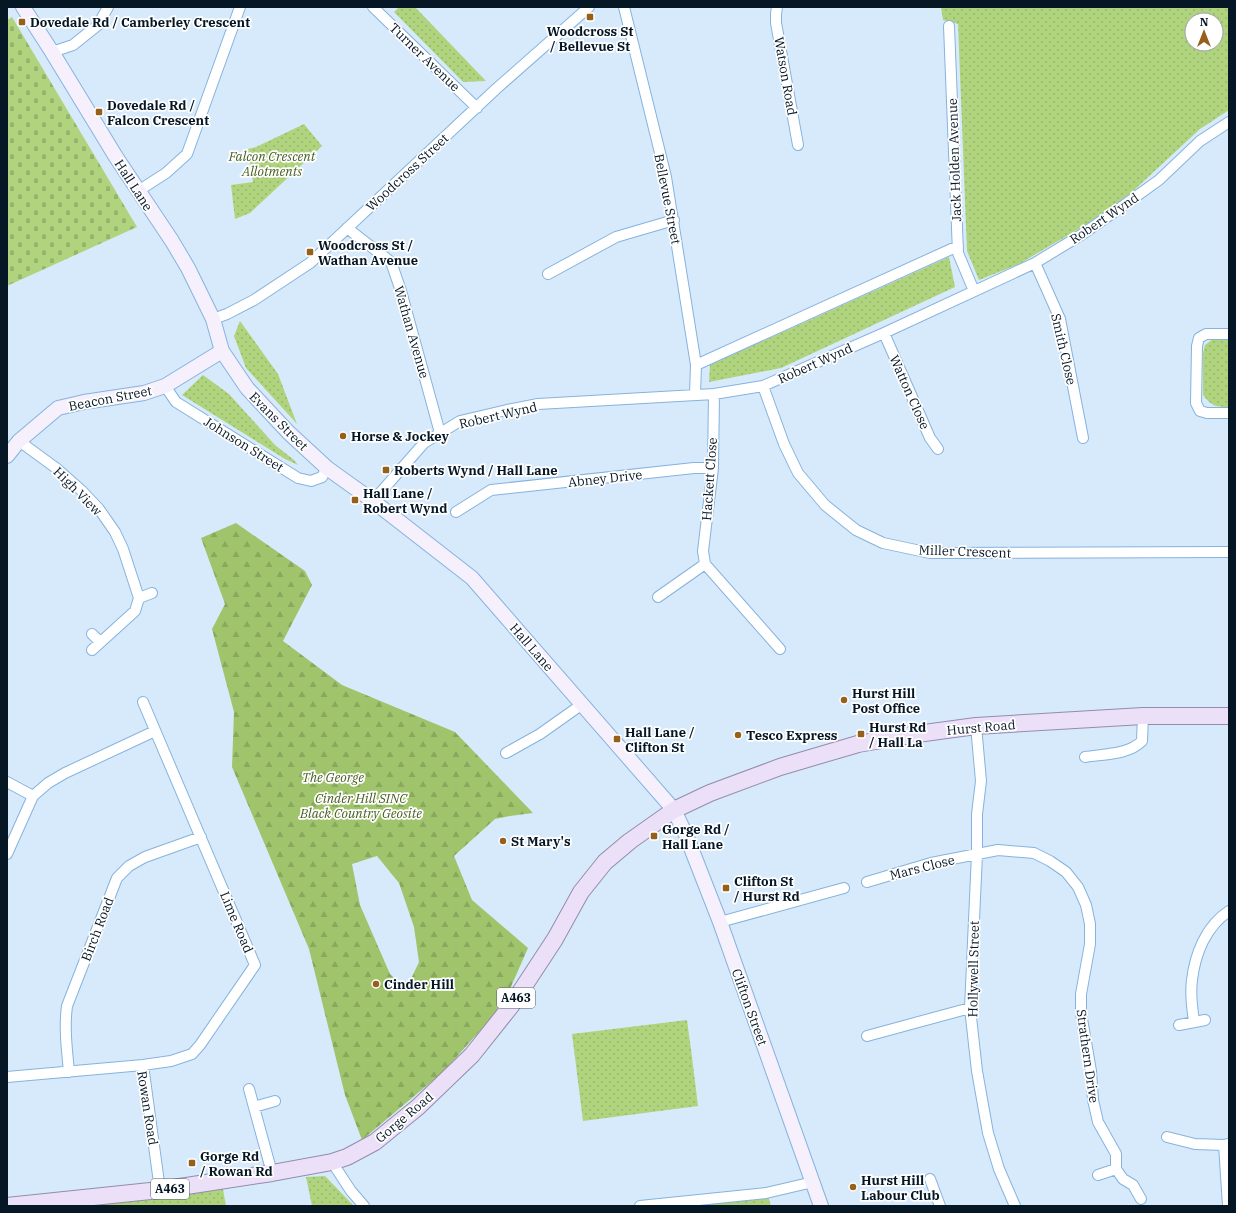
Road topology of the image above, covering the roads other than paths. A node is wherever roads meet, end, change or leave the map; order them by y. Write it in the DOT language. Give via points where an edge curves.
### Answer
graph roads {
  1 [pos="23,7"];
  2 [pos="108,7"];
  3 [pos="240,7"];
  4 [pos="589,7"];
  5 [pos="624,7"];
  6 [pos="778,7"];
  7 [pos="380,9"];
  8 [pos="949,26"];
  9 [pos="52,52"];
  10 [pos="477,108"];
  11 [pos="1229,122"];
  12 [pos="798,145"];
  13 [pos="138,191"];
  14 [pos="674,220"];
  15 [pos="347,228"];
  16 [pos="958,246"];
  17 [pos="1035,263"];
  18 [pos="548,274"];
  19 [pos="974,291"];
  20 [pos="213,319"];
  21 [pos="884,333"];
  22 [pos="1229,334"];
  23 [pos="222,351"];
  24 [pos="696,366"];
  25 [pos="165,386"];
  26 [pos="763,386"];
  27 [pos="695,394"];
  28 [pos="714,394"];
  29 [pos="1229,413"];
  30 [pos="440,433"];
  31 [pos="1083,438"];
  32 [pos="19,441"];
  33 [pos="938,448"];
  34 [pos="7,456"];
  35 [pos="327,468"];
  36 [pos="713,468"];
  37 [pos="373,501"];
  38 [pos="456,512"];
  39 [pos="1229,552"];
  40 [pos="705,564"];
  41 [pos="152,593"];
  42 [pos="658,597"];
  43 [pos="139,598"];
  44 [pos="92,634"];
  45 [pos="100,642"];
  46 [pos="780,649"];
  47 [pos="92,650"];
  48 [pos="143,702"];
  49 [pos="582,705"];
  50 [pos="1143,716"];
  51 [pos="1229,716"];
  52 [pos="976,726"];
  53 [pos="155,731"];
  54 [pos="506,753"];
  55 [pos="1085,757"];
  56 [pos="7,782"];
  57 [pos="33,796"];
  58 [pos="674,810"];
  59 [pos="201,837"];
  60 [pos="7,854"];
  61 [pos="977,854"];
  62 [pos="866,882"];
  63 [pos="844,888"];
  64 [pos="1229,911"];
  65 [pos="720,922"];
  66 [pos="970,1008"];
  67 [pos="1205,1020"];
  68 [pos="1194,1021"];
  69 [pos="1179,1025"];
  70 [pos="867,1036"];
  71 [pos="143,1065"];
  72 [pos="69,1072"];
  73 [pos="7,1076"];
  74 [pos="249,1089"];
  75 [pos="275,1101"];
  76 [pos="254,1107"];
  77 [pos="1167,1137"];
  78 [pos="1227,1144"];
  79 [pos="332,1162"];
  80 [pos="1116,1169"];
  81 [pos="272,1173"];
  82 [pos="1098,1175"];
  83 [pos="930,1179"];
  84 [pos="813,1182"];
  85 [pos="160,1190"];
  86 [pos="1142,1199"];
  87 [pos="7,1206"];
  88 [pos="364,1206"];
  89 [pos="640,1206"];
  90 [pos="821,1206"];
  91 [pos="940,1206"];
  92 [pos="1015,1206"];
  93 [pos="1228,1206"];
  1 -- 9 [label="street, Hall Lane"];
  2 -- 9 [label="street" via="98,25 73,45"];
  3 -- 13 [label="street" via="187,154 166,173"];
  4 -- 10 [label="street, Woodcross Street"];
  5 -- 14 [label="street, Bellevue Street" via="666,177"];
  6 -- 12 [label="street, Watson Road" via="776,23"];
  7 -- 10 [label="street, Turner Avenue"];
  8 -- 16 [label="street, Jack Holden Avenue"];
  9 -- 13 [label="street, Hall Lane"];
  10 -- 15 [label="street, Woodcross Street"];
  11 -- 17 [label="street, Robert Wynd" via="1200,141 1159,180 1082,235"];
  13 -- 20 [label="street, Hall Lane" via="188,268"];
  14 -- 18 [label="street" via="616,237"];
  14 -- 24 [label="street, Bellevue Street"];
  15 -- 20 [label="street, Woodcross Street" via="310,263 254,300"];
  15 -- 30 [label="street, Wathan Avenue" via="391,262"];
  16 -- 19 [label="street, Jack Holden Avenue" via="958,253"];
  16 -- 24 [label="street"];
  17 -- 19 [label="street, Robert Wynd"];
  17 -- 31 [label="street, Smith Close" via="1060,319"];
  19 -- 21 [label="street, Robert Wynd"];
  20 -- 23 [label="street, Evans Street"];
  21 -- 26 [label="street, Robert Wynd"];
  21 -- 33 [label="street, Watton Close" via="930,438"];
  22 -- 29 [label="street" via="1206,334 1199,338 1196,403 1200,411"];
  23 -- 25 [label="street, Beacon Street"];
  23 -- 35 [label="street, Evans Street" via="247,388 288,432"];
  24 -- 27 [label="street, Bellevue Street"];
  25 -- 32 [label="street, Beacon Street" via="58,408"];
  25 -- 35 [label="street, Johnson Street" via="176,402 298,478 311,481 322,477"];
  26 -- 28 [label="street, Robert Wynd"];
  26 -- 39 [label="street, Miller Crescent" via="784,444 798,473 825,505 856,530 883,543 930,553"];
  27 -- 28 [label="street, Robert Wynd"];
  27 -- 30 [label="street, Robert Wynd" via="538,404 460,421"];
  28 -- 36 [label="street, Hackett Close"];
  30 -- 37 [label="street, Robert Wynd" via="424,443"];
  32 -- 34 [label="street, Beacon Street"];
  32 -- 43 [label="street, High View" via="56,468 99,509 123,548"];
  35 -- 37 [label="street, Evans Street"];
  36 -- 38 [label="street, Abney Drive" via="491,490"];
  36 -- 40 [label="street, Hackett Close" via="703,551"];
  37 -- 49 [label="street, Hall Lane" via="472,578"];
  40 -- 42 [label="street"];
  40 -- 46 [label="street"];
  41 -- 43 [label="street"];
  43 -- 45 [label="street" via="135,611"];
  44 -- 45 [label="street"];
  45 -- 47 [label="street"];
  48 -- 53 [label="street, Lime Road"];
  49 -- 54 [label="street" via="540,734"];
  49 -- 58 [label="street, Hall Lane"];
  50 -- 51 [label="main road, Hurst Road / A463"];
  50 -- 52 [label="main road, Hurst Road / A463"];
  50 -- 55 [label="street" via="1142,741 1136,747 1125,752"];
  52 -- 58 [label="main road, Hurst Road / A463" via="858,744 780,767 710,793"];
  52 -- 61 [label="street, Hollywell Street" via="981,781 977,814"];
  53 -- 57 [label="street" via="65,773"];
  53 -- 59 [label="street, Lime Road"];
  56 -- 57 [label="street"];
  57 -- 60 [label="street"];
  58 -- 65 [label="street, Clifton Street"];
  58 -- 79 [label="main road, Gorge Road / A463" via="605,862 581,892 555,939 511,1006 472,1055 418,1107 375,1142"];
  59 -- 71 [label="street, Lime Road" via="255,965 192,1054 171,1061"];
  59 -- 72 [label="street, Birch Road" via="145,857 129,866 117,878 67,1006 65,1032"];
  61 -- 62 [label="street, Mars Close" via="931,863"];
  61 -- 66 [label="street, Hollywell Street"];
  61 -- 80 [label="street, Strathern Drive" via="998,850 1034,853 1066,872 1078,887 1086,905 1090,924 1090,944 1081,994 1082,1021 1098,1122 1116,1154"];
  63 -- 65 [label="street"];
  64 -- 68 [label="street" via="1216,921 1206,934 1198,957 1192,981"];
  65 -- 84 [label="street, Clifton Street"];
  66 -- 70 [label="street"];
  66 -- 92 [label="street, Hollywell Street" via="988,1133 999,1169"];
  67 -- 68 [label="street"];
  68 -- 69 [label="street"];
  71 -- 72 [label="street, Rowan Road"];
  71 -- 85 [label="street, Rowan Road"];
  72 -- 73 [label="street, Rowan Road"];
  74 -- 76 [label="street"];
  75 -- 76 [label="street"];
  76 -- 81 [label="street"];
  77 -- 78 [label="street" via="1195,1144"];
  78 -- 93 [label="street"];
  79 -- 81 [label="main road, Gorge Road / A463"];
  79 -- 88 [label="street"];
  80 -- 82 [label="street"];
  80 -- 86 [label="street" via="1123,1179 1133,1185"];
  81 -- 85 [label="main road, Gorge Road / A463"];
  83 -- 91 [label="street"];
  84 -- 89 [label="street" via="766,1193"];
  84 -- 90 [label="street, Clifton Street"];
  85 -- 87 [label="main road, Gorge Road / A463"];
}
